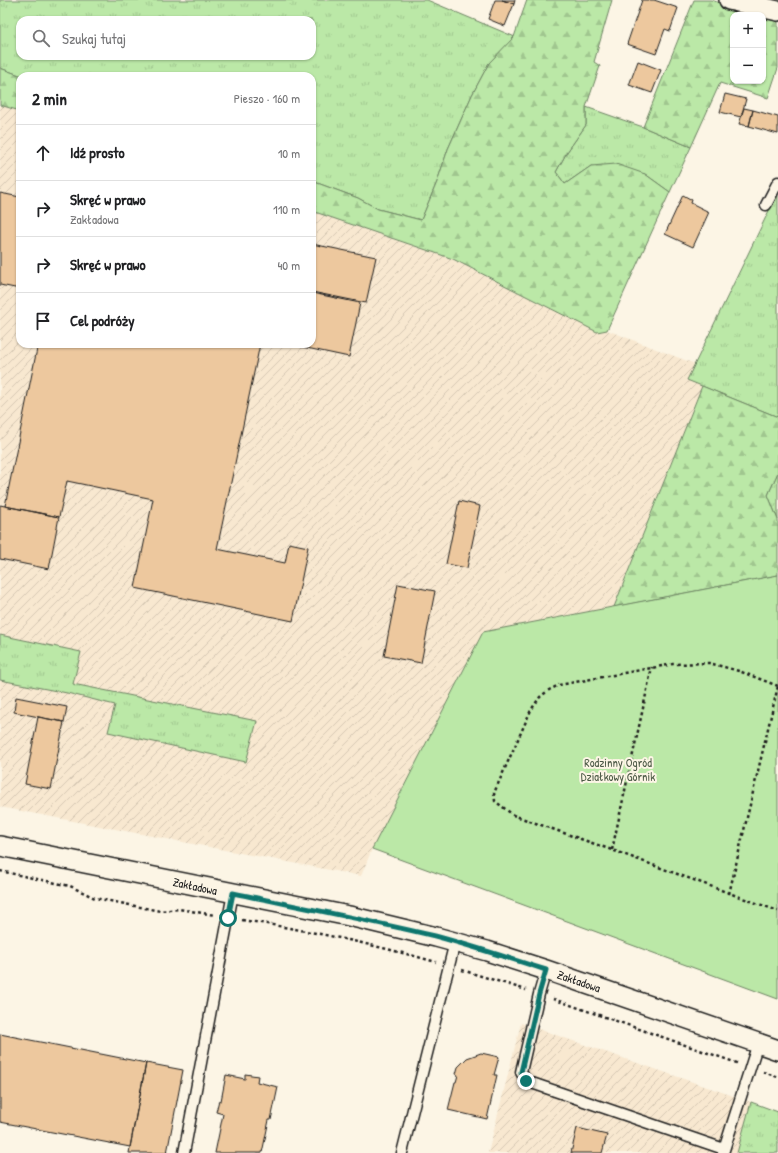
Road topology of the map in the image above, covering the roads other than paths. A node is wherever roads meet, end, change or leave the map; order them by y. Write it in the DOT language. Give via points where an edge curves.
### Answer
graph roads {
  1 [pos="730,0"];
  2 [pos="778,11"];
  3 [pos="778,182"];
  4 [pos="766,205"];
  5 [pos="0,846"];
  6 [pos="233,893"];
  7 [pos="455,942"];
  8 [pos="546,970"];
  9 [pos="758,1043"];
  10 [pos="778,1050"];
  11 [pos="723,1151"];
  12 [pos="184,1153"];
  13 [pos="402,1153"];
  1 -- 2 [label="street"];
  3 -- 4 [label="lane"];
  5 -- 6 [label="street, Zakładowa"];
  6 -- 7 [label="street, Zakładowa" via="343,915"];
  6 -- 12 [label="lane"];
  7 -- 8 [label="street, Zakładowa"];
  7 -- 13 [label="lane"];
  8 -- 9 [label="street, Zakładowa"];
  8 -- 11 [label="lane" via="521,1072 526,1081"];
  9 -- 10 [label="street, Zakładowa"];
  9 -- 11 [label="lane"];
}
